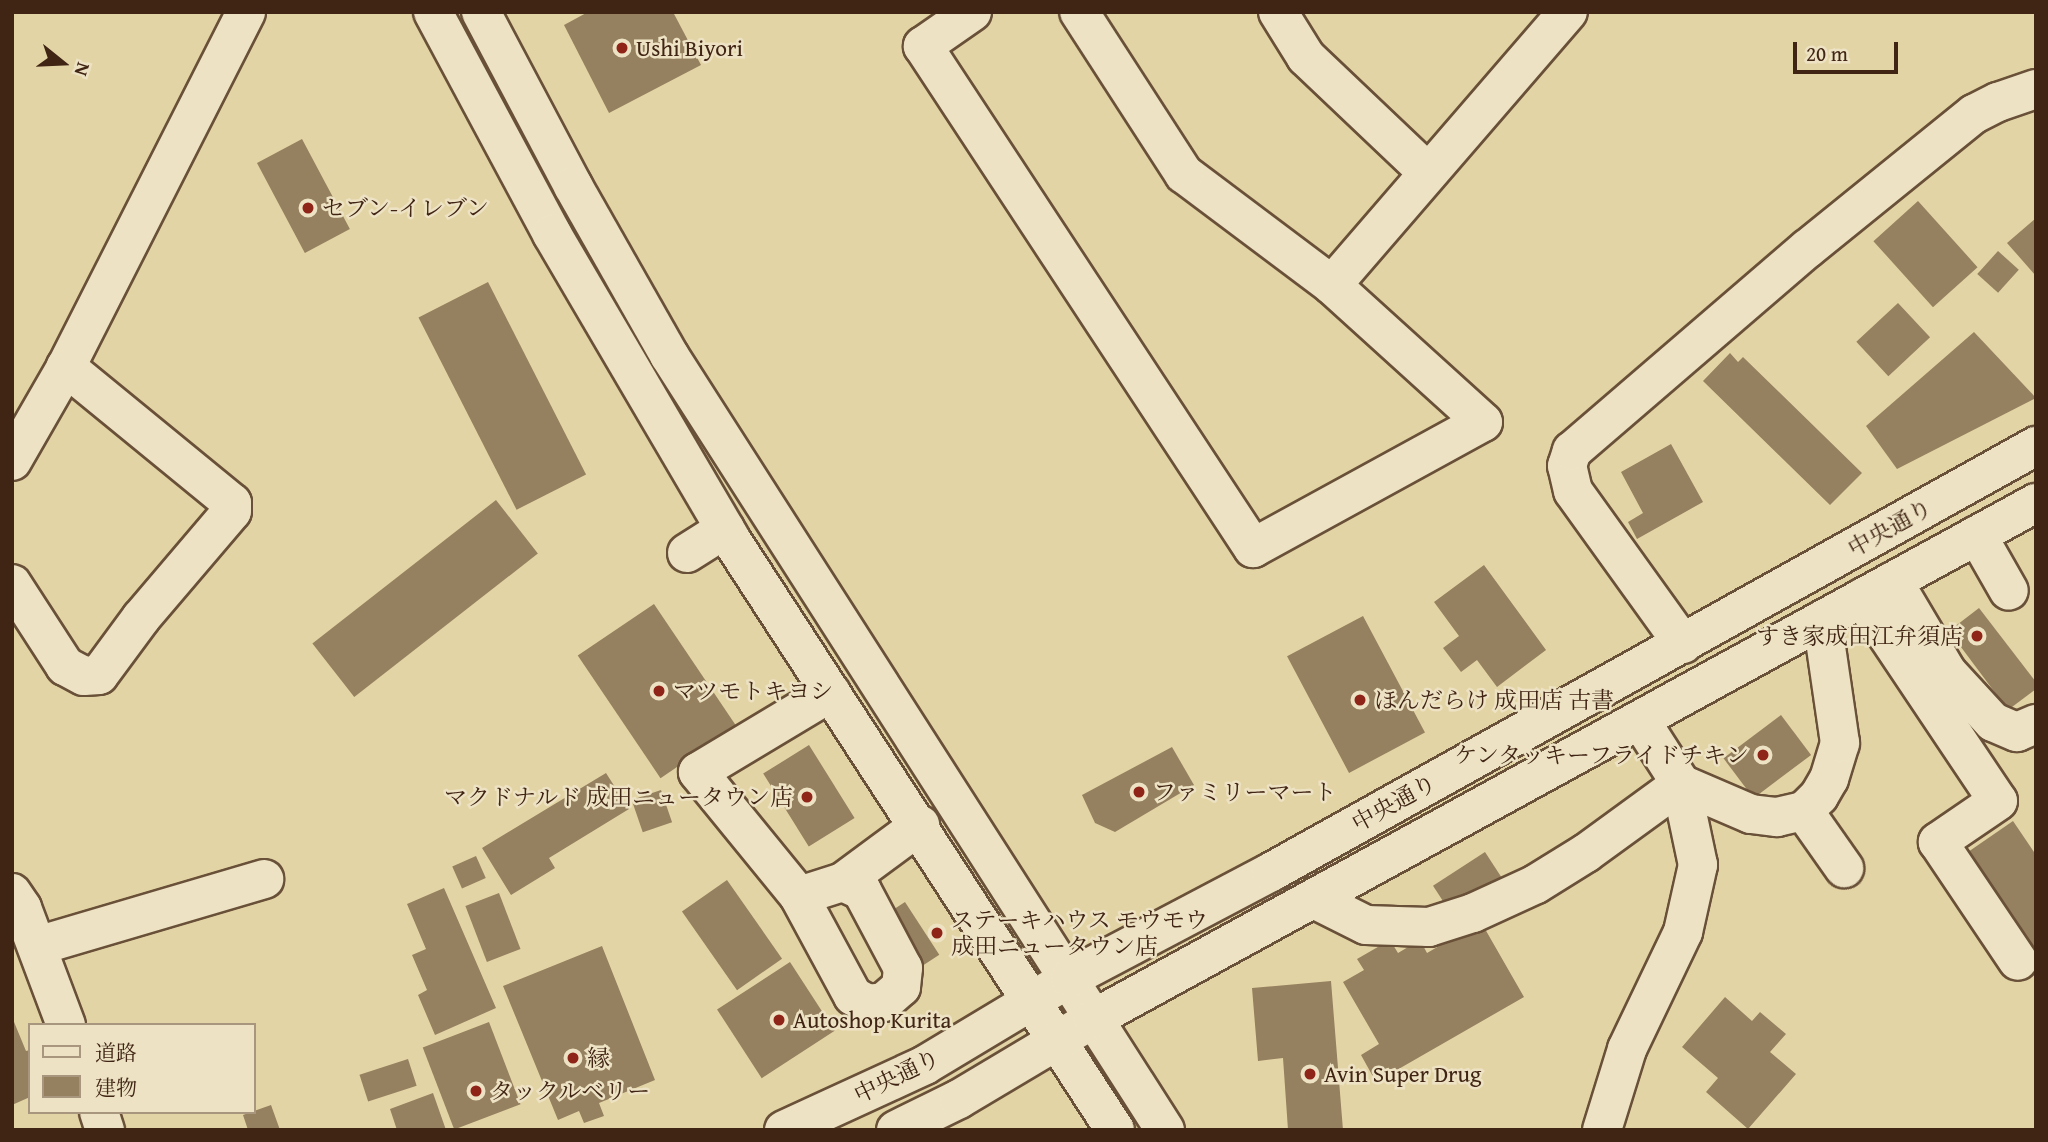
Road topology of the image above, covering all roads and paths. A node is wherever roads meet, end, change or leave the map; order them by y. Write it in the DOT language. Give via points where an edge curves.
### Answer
graph roads {
  1 [pos="246,12"];
  2 [pos="482,12"];
  3 [pos="972,12"];
  4 [pos="1079,12"];
  5 [pos="1278,12"];
  6 [pos="1569,12"];
  7 [pos="439,24"];
  8 [pos="2036,89"];
  9 [pos="1427,173"];
  10 [pos="1332,285"];
  11 [pos="66,368"];
  12 [pos="2036,446"];
  13 [pos="12,461"];
  14 [pos="2036,503"];
  15 [pos="725,529"];
  16 [pos="1977,535"];
  17 [pos="687,554"];
  18 [pos="12,584"];
  19 [pos="1878,589"];
  20 [pos="2009,591"];
  21 [pos="1822,620"];
  22 [pos="1683,644"];
  23 [pos="831,692"];
  24 [pos="1640,720"];
  25 [pos="2036,724"];
  26 [pos="1681,784"];
  27 [pos="1804,811"];
  28 [pos="920,825"];
  29 [pos="1844,867"];
  30 [pos="264,879"];
  31 [pos="843,882"];
  32 [pos="12,893"];
  33 [pos="799,896"];
  34 [pos="1314,899"];
  35 [pos="37,946"];
  36 [pos="2018,961"];
  37 [pos="1070,978"];
  38 [pos="1031,1000"];
  39 [pos="1093,1019"];
  40 [pos="65,1023"];
  41 [pos="1057,1041"];
  42 [pos="784,1130"];
  43 [pos="896,1130"];
  44 [pos="1115,1130"];
  45 [pos="1165,1130"];
  46 [pos="1602,1130"];
  1 -- 11 [label="street"];
  2 -- 7 [label="street"];
  2 -- 37 [label="street" via="669,355"];
  3 -- 10 [label="street" via="923,46 1253,548 1483,422"];
  4 -- 10 [label="street" via="1184,174"];
  5 -- 9 [label="street" via="1306,57"];
  6 -- 9 [label="street"];
  7 -- 15 [label="street" via="552,234"];
  8 -- 22 [label="street" via="1974,114 1807,249 1572,451 1567,466 1573,491"];
  9 -- 10 [label="street"];
  11 -- 13 [label="street"];
  11 -- 18 [label="street" via="232,503 232,511 99,675 84,676 65,666"];
  12 -- 22 [label="street, 中央通り"];
  14 -- 16 [label="street, 中央通り"];
  15 -- 17 [label="street"];
  15 -- 23 [label="street"];
  16 -- 19 [label="street, 中央通り"];
  16 -- 20 [label="street"];
  19 -- 21 [label="street, 中央通り"];
  19 -- 25 [label="street" via="1993,722 2017,732"];
  19 -- 36 [label="street" via="1998,801 1938,842"];
  21 -- 24 [label="street, 中央通り"];
  21 -- 27 [label="street" via="1845,694 1840,743 1829,779"];
  22 -- 37 [label="street, 中央通り"];
  23 -- 28 [label="street"];
  23 -- 33 [label="street" via="698,772"];
  24 -- 26 [label="street"];
  24 -- 34 [label="street, 中央通り"];
  26 -- 27 [label="street" via="1751,814 1777,817"];
  26 -- 34 [label="street" via="1536,884 1430,927 1366,925"];
  26 -- 46 [label="street" via="1698,865 1683,932 1627,1049"];
  27 -- 29 [label="street"];
  28 -- 31 [label="street"];
  28 -- 38 [label="street"];
  30 -- 35 [label="street"];
  31 -- 33 [label="street"];
  31 -- 33 [label="street" via="862,891 902,968 901,988 884,1003 868,1004 853,996"];
  32 -- 35 [label="street"];
  34 -- 39 [label="street, 中央通り"];
  35 -- 40 [label="street"];
  37 -- 38 [label="street, 中央通り"];
  37 -- 39 [label="street"];
  38 -- 41 [label="street"];
  38 -- 42 [label="street, 中央通り" via="925,1065"];
  39 -- 41 [label="street, 中央通り"];
  39 -- 45 [label="street"];
  41 -- 43 [label="street, 中央通り"];
  41 -- 44 [label="street"];
}
